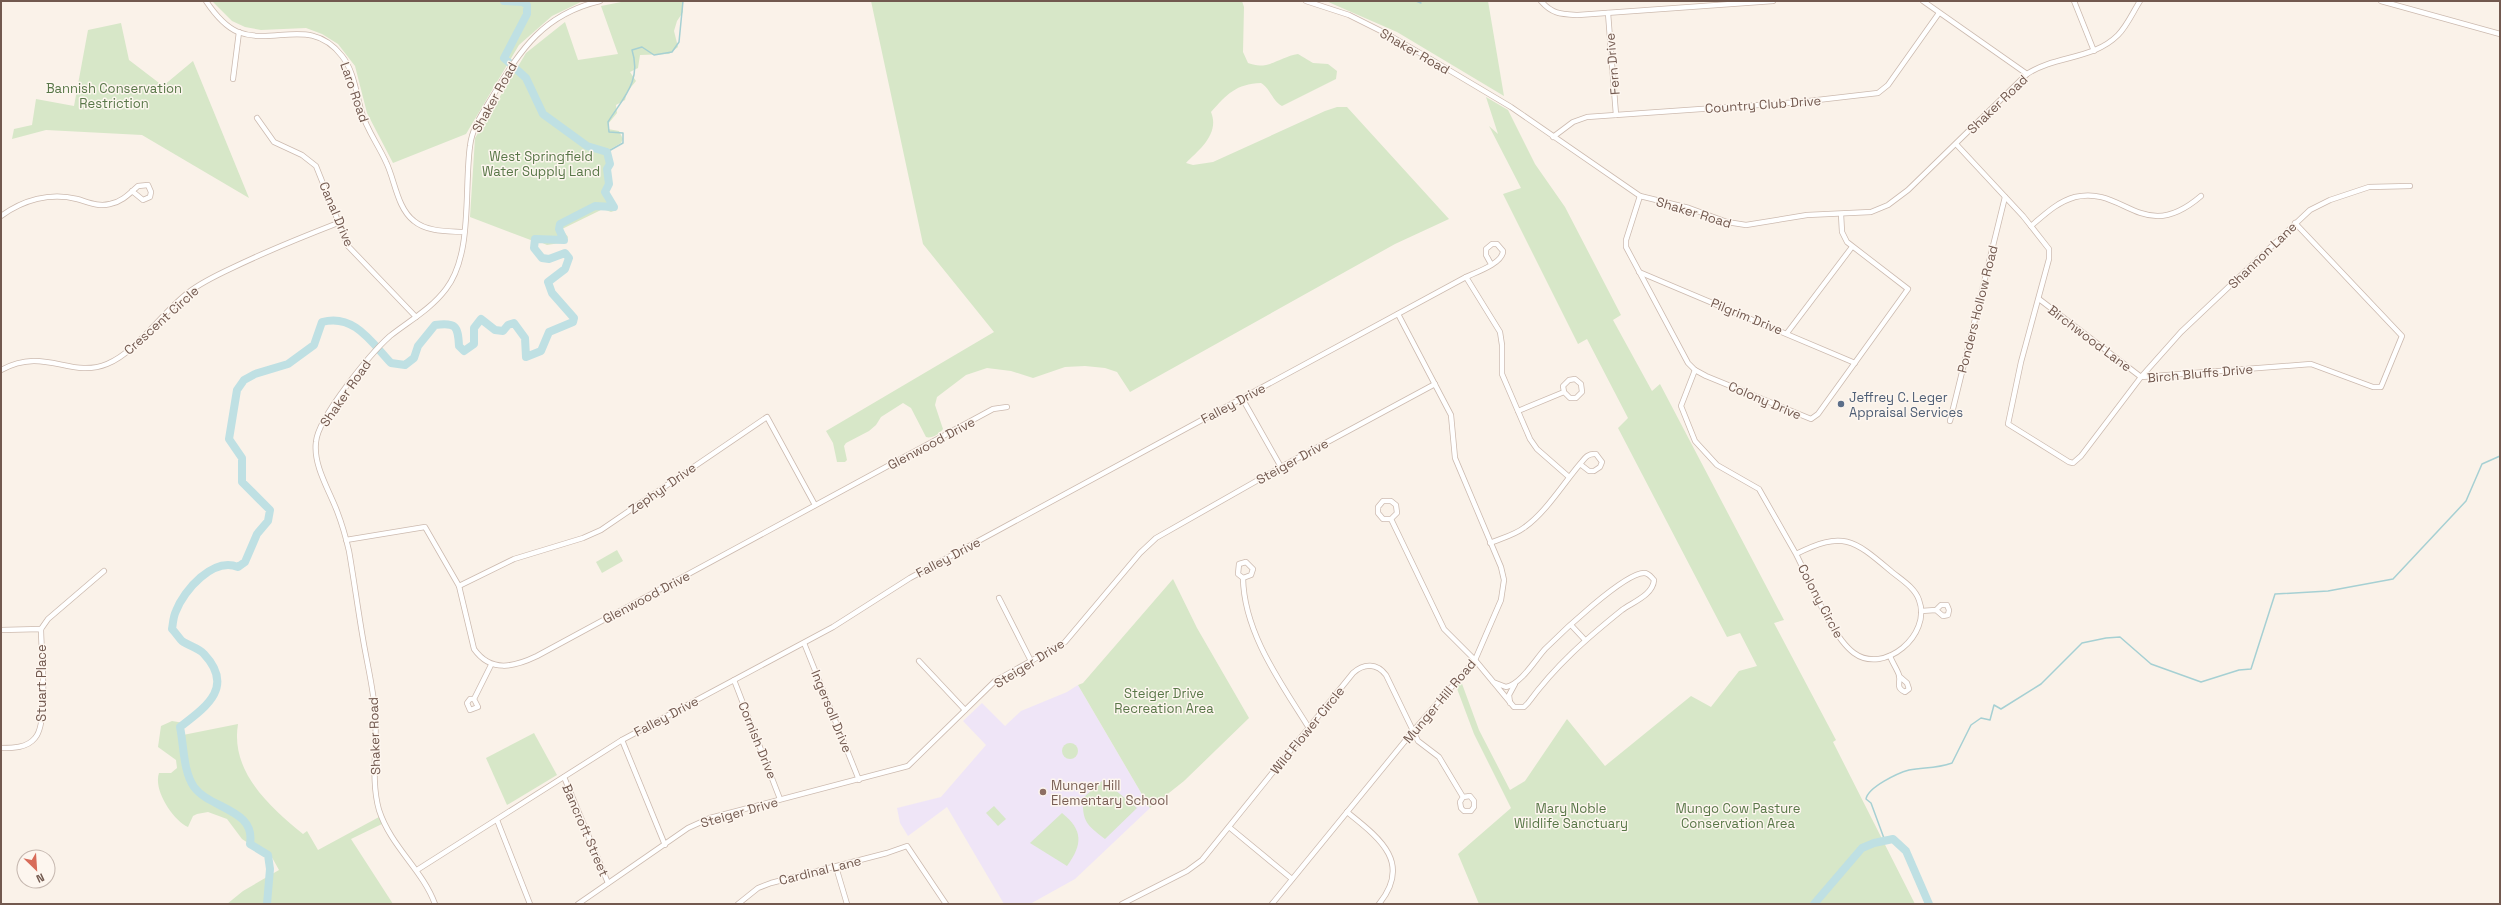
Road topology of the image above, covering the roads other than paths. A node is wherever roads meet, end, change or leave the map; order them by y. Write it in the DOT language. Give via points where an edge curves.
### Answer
graph roads {
  1 [pos="206,1"];
  2 [pos="600,1"];
  3 [pos="1306,1"];
  4 [pos="1541,1"];
  5 [pos="1773,1"];
  6 [pos="1923,1"];
  7 [pos="2074,1"];
  8 [pos="2140,1"];
  9 [pos="2381,1"];
  10 [pos="1939,12"];
  11 [pos="1608,13"];
  12 [pos="239,32"];
  13 [pos="2500,34"];
  14 [pos="2094,51"];
  15 [pos="2027,74"];
  16 [pos="233,79"];
  17 [pos="1616,114"];
  18 [pos="257,118"];
  19 [pos="1553,137"];
  20 [pos="1956,144"];
  21 [pos="2410,186"];
  22 [pos="132,191"];
  23 [pos="1640,196"];
  24 [pos="2201,196"];
  25 [pos="2005,197"];
  26 [pos="1841,214"];
  27 [pos="1,216"];
  28 [pos="338,223"];
  29 [pos="2295,223"];
  30 [pos="2031,226"];
  31 [pos="464,232"];
  32 [pos="1852,247"];
  33 [pos="1491,264"];
  34 [pos="1639,272"];
  35 [pos="1466,277"];
  36 [pos="2039,299"];
  37 [pos="1398,314"];
  38 [pos="416,317"];
  39 [pos="1787,332"];
  40 [pos="1855,362"];
  41 [pos="1,370"];
  42 [pos="1694,370"];
  43 [pos="2141,377"];
  44 [pos="1435,384"];
  45 [pos="1564,392"];
  46 [pos="1242,398"];
  47 [pos="1007,407"];
  48 [pos="1518,411"];
  49 [pos="1950,421"];
  50 [pos="1580,464"];
  51 [pos="1281,467"];
  52 [pos="1569,477"];
  53 [pos="815,505"];
  54 [pos="1391,519"];
  55 [pos="346,540"];
  56 [pos="1490,543"];
  57 [pos="1796,554"];
  58 [pos="104,571"];
  59 [pos="1243,578"];
  60 [pos="459,586"];
  61 [pos="998,598"];
  62 [pos="1936,610"];
  63 [pos="1921,611"];
  64 [pos="1571,625"];
  65 [pos="41,629"];
  66 [pos="1,630"];
  67 [pos="1585,640"];
  68 [pos="804,643"];
  69 [pos="1890,656"];
  70 [pos="1475,660"];
  71 [pos="919,661"];
  72 [pos="1031,661"];
  73 [pos="491,665"];
  74 [pos="1899,676"];
  75 [pos="734,680"];
  76 [pos="1493,682"];
  77 [pos="1516,682"];
  78 [pos="474,699"];
  79 [pos="1510,704"];
  80 [pos="965,710"];
  81 [pos="1309,728"];
  82 [pos="1414,730"];
  83 [pos="622,740"];
  84 [pos="1,748"];
  85 [pos="564,777"];
  86 [pos="859,780"];
  87 [pos="1463,797"];
  88 [pos="780,800"];
  89 [pos="1347,812"];
  90 [pos="497,820"];
  91 [pos="1229,827"];
  92 [pos="665,845"];
  93 [pos="836,867"];
  94 [pos="418,870"];
  95 [pos="1292,879"];
  96 [pos="608,883"];
  97 [pos="435,904"];
  98 [pos="530,904"];
  99 [pos="578,904"];
  100 [pos="738,904"];
  101 [pos="846,904"];
  102 [pos="946,904"];
  103 [pos="1122,904"];
  104 [pos="1272,904"];
  105 [pos="1379,904"];
  1 -- 12 [label="street, Laro Road" via="221,20"];
  2 -- 31 [label="street, Shaker Road" via="568,13 545,28 528,42 513,61 478,121 470,141"];
  3 -- 19 [label="street, Shaker Road" via="1349,15 1387,34 1488,93"];
  4 -- 11 [label="street" via="1549,11 1557,14"];
  5 -- 11 [label="street"];
  6 -- 10 [label="street"];
  7 -- 14 [label="street"];
  8 -- 14 [label="street, Shaker Road" via="2119,34"];
  9 -- 13 [label="street"];
  10 -- 15 [label="street"];
  10 -- 17 [label="street, Country Club Drive" via="1888,85 1878,93 1800,102"];
  11 -- 17 [label="street, Fern Drive"];
  12 -- 16 [label="street"];
  12 -- 31 [label="street, Laro Road" via="257,35 304,33 336,49 348,65 364,119 389,168 408,216 424,227"];
  14 -- 15 [label="street, Shaker Road" via="2046,63"];
  15 -- 20 [label="street, Shaker Road"];
  17 -- 19 [label="street, Country Club Drive" via="1580,119"];
  18 -- 28 [label="street, Canal Drive" via="274,142 302,155 316,166"];
  19 -- 23 [label="street, Shaker Road"];
  20 -- 25 [label="street, Birch Bluffs Drive"];
  20 -- 26 [label="street, Shaker Road" via="1908,190 1888,205 1871,212"];
  21 -- 29 [label="street, Shannon Lane" via="2377,185 2365,188 2322,204"];
  22 -- 27 [label="street" via="118,202 105,205 63,197 41,198 21,204"];
  23 -- 26 [label="street, Shaker Road" via="1672,203 1737,225 1755,225 1807,215"];
  23 -- 34 [label="street" via="1625,243"];
  24 -- 30 [label="street" via="2175,213 2163,216 2139,212 2098,197 2077,197 2050,210"];
  25 -- 30 [label="street, Birch Bluffs Drive"];
  25 -- 49 [label="street, Ponders Hollow Road"];
  26 -- 32 [label="street, Colony Drive" via="1843,238"];
  28 -- 38 [label="street, Canal Drive" via="353,252"];
  28 -- 41 [label="street, Crescent Circle" via="274,248 198,285 124,353 105,364 83,368 44,360 30,360"];
  29 -- 43 [label="street, Shannon Lane" via="2181,332"];
  29 -- 43 [label="street, Birch Bluffs Drive" via="2402,336 2381,387 2373,387 2311,364"];
  30 -- 36 [label="street, Birch Bluffs Drive" via="2049,249 2049,260"];
  31 -- 38 [label="street, Shaker Road" via="460,260 452,280 438,298"];
  32 -- 39 [label="street"];
  32 -- 40 [label="street, Colony Drive" via="1908,289"];
  33 -- 33 [label="street, Falley Drive" via="1486,249 1492,244 1497,244 1503,249 1503,254"];
  33 -- 35 [label="street, Falley Drive"];
  34 -- 39 [label="street, Pilgrim Drive"];
  34 -- 42 [label="street"];
  35 -- 37 [label="street, Falley Drive"];
  35 -- 48 [label="street" via="1500,332 1502,374"];
  36 -- 43 [label="street, Birchwood Lane"];
  36 -- 43 [label="street, Birch Bluffs Drive" via="2021,362 2008,424 2073,463"];
  37 -- 44 [label="street, Munger Hill Road"];
  37 -- 46 [label="street, Falley Drive"];
  38 -- 55 [label="street, Shaker Road" via="373,353 325,417 316,440 318,462"];
  39 -- 40 [label="street, Pilgrim Drive"];
  40 -- 42 [label="street, Colony Drive" via="1818,414 1811,419"];
  42 -- 57 [label="street, Colony Circle" via="1681,406 1695,441 1717,465 1759,489"];
  44 -- 51 [label="street, Steiger Drive"];
  44 -- 56 [label="street, Munger Hill Road" via="1453,421 1453,450 1457,465"];
  45 -- 45 [label="street" via="1570,398 1578,397 1582,390 1581,384 1575,379 1569,380 1563,386"];
  45 -- 48 [label="street"];
  46 -- 51 [label="street"];
  46 -- 68 [label="street, Falley Drive" via="910,578"];
  47 -- 53 [label="street, Glenwood Drive" via="993,409"];
  48 -- 52 [label="street" via="1537,449"];
  50 -- 50 [label="street" via="1592,454 1599,457 1602,462 1594,472"];
  50 -- 52 [label="street"];
  51 -- 72 [label="street, Steiger Drive" via="1156,538 1140,553 1065,642"];
  52 -- 56 [label="street" via="1529,524"];
  53 -- 60 [label="street, Zephyr Drive" via="767,417 601,530 583,538 514,558"];
  53 -- 73 [label="street, Glenwood Drive" via="529,660 514,666"];
  54 -- 54 [label="street" via="1396,515 1396,507 1391,501 1383,501 1378,507 1379,515 1385,520"];
  54 -- 70 [label="street" via="1439,622"];
  55 -- 60 [label="street" via="425,527"];
  55 -- 94 [label="street, Shaker Road" via="375,706 377,801 392,838"];
  56 -- 70 [label="street, Munger Hill Road" via="1503,573 1503,593"];
  57 -- 63 [label="street, Colony Circle" via="1829,541 1854,542 1912,589 1919,600"];
  57 -- 69 [label="street, Colony Circle" via="1846,646 1862,657"];
  58 -- 65 [label="street" via="48,619"];
  59 -- 81 [label="street" via="1248,612 1257,635"];
  60 -- 73 [label="street" via="471,642 480,658"];
  61 -- 72 [label="street"];
  62 -- 63 [label="street"];
  63 -- 69 [label="street, Colony Circle" via="1920,626 1914,638"];
  64 -- 67 [label="street"];
  64 -- 67 [label="street" via="1606,595 1636,576 1648,574 1654,580 1649,592"];
  64 -- 77 [label="street"];
  65 -- 66 [label="street, Stuart Place"];
  65 -- 84 [label="street, Stuart Place" via="41,728 36,738 26,745"];
  67 -- 79 [label="street" via="1570,653 1528,703 1518,708"];
  68 -- 75 [label="street, Falley Drive"];
  68 -- 86 [label="street, Ingersoll Drive"];
  69 -- 74 [label="street"];
  70 -- 76 [label="street"];
  70 -- 82 [label="street, Munger Hill Road"];
  71 -- 80 [label="street"];
  72 -- 80 [label="street, Steiger Drive" via="995,681"];
  73 -- 78 [label="street"];
  75 -- 83 [label="street, Falley Drive"];
  75 -- 88 [label="street, Cornish Drive"];
  76 -- 77 [label="street" via="1506,687"];
  76 -- 79 [label="street"];
  77 -- 79 [label="street" via="1509,696"];
  80 -- 86 [label="street, Steiger Drive" via="908,766"];
  81 -- 82 [label="street, Wild Flower Circle" via="1353,673 1368,666 1380,669 1386,675"];
  81 -- 91 [label="street, Wild Flower Circle"];
  82 -- 87 [label="street, Wild Flower Circle" via="1420,743 1442,760"];
  82 -- 89 [label="street, Munger Hill Road"];
  83 -- 85 [label="street, Falley Drive"];
  83 -- 92 [label="street"];
  85 -- 90 [label="street, Falley Drive"];
  85 -- 96 [label="street, Bancroft Street"];
  86 -- 88 [label="street, Steiger Drive"];
  88 -- 92 [label="street, Steiger Drive" via="710,818 688,828"];
  89 -- 95 [label="street, Munger Hill Road"];
  89 -- 105 [label="street" via="1376,836 1390,855 1392,879 1388,892"];
  90 -- 94 [label="street, Falley Drive"];
  90 -- 98 [label="street"];
  91 -- 95 [label="street"];
  91 -- 103 [label="street, Wild Flower Circle" via="1195,867"];
  92 -- 96 [label="street, Steiger Drive"];
  93 -- 100 [label="street, Cardinal Lane" via="771,883 758,888"];
  93 -- 101 [label="street"];
  93 -- 102 [label="street, Cardinal Lane" via="907,846"];
  94 -- 97 [label="street, Shaker Road"];
  95 -- 104 [label="street, Munger Hill Road"];
  96 -- 99 [label="street, Steiger Drive"];
}
